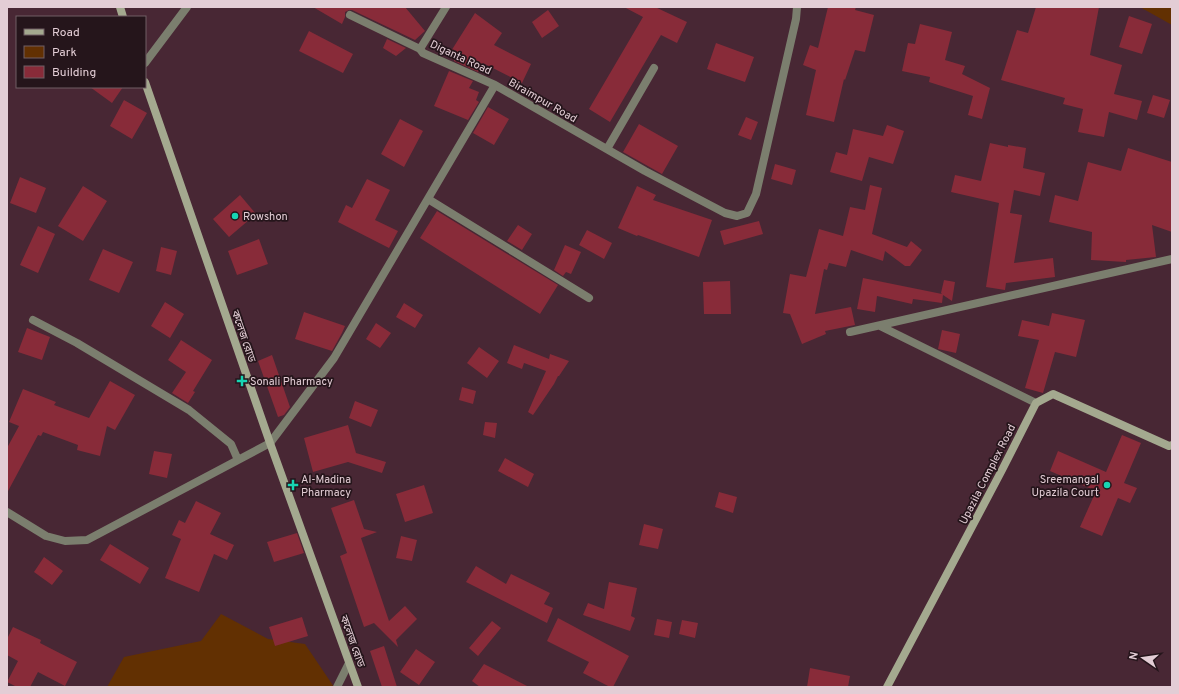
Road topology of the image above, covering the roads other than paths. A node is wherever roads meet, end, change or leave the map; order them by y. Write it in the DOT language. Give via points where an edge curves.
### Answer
graph roads {
  1 [pos="187,7"];
  2 [pos="446,7"];
  3 [pos="797,7"];
  4 [pos="350,14"];
  5 [pos="420,49"];
  6 [pos="146,62"];
  7 [pos="654,68"];
  8 [pos="146,85"];
  9 [pos="495,85"];
  10 [pos="606,149"];
  11 [pos="428,199"];
  12 [pos="1172,259"];
  13 [pos="589,298"];
  14 [pos="33,320"];
  15 [pos="880,326"];
  16 [pos="850,332"];
  17 [pos="1036,403"];
  18 [pos="270,443"];
  19 [pos="1172,445"];
  20 [pos="238,460"];
  21 [pos="7,512"];
  22 [pos="349,663"];
  23 [pos="337,687"];
  24 [pos="358,687"];
  25 [pos="887,687"];
  1 -- 6 [label="street"];
  2 -- 5 [label="street, Diganta Road"];
  3 -- 10 [label="street, Biraimpur Road" via="756,194 747,213 737,216 725,213"];
  4 -- 5 [label="street"];
  5 -- 9 [label="street, Diganta Road" via="423,53"];
  7 -- 10 [label="street"];
  8 -- 18 [label="main road, কলেজ রোড"];
  9 -- 10 [label="street, Biraimpur Road"];
  9 -- 11 [label="street, Biraimpur Road"];
  11 -- 13 [label="street"];
  11 -- 18 [label="street, Biraimpur Road" via="334,358"];
  12 -- 15 [label="street"];
  14 -- 20 [label="street" via="77,342 189,410 231,444"];
  15 -- 16 [label="street"];
  15 -- 17 [label="street"];
  17 -- 19 [label="main road" via="1053,394 1169,446"];
  17 -- 25 [label="main road, Upazila Complex Road"];
  18 -- 20 [label="street"];
  18 -- 22 [label="main road, কলেজ রোড"];
  20 -- 21 [label="street" via="86,540 66,541 46,536"];
  22 -- 23 [label="street"];
  22 -- 24 [label="main road, কলেজ রোড"];
}
